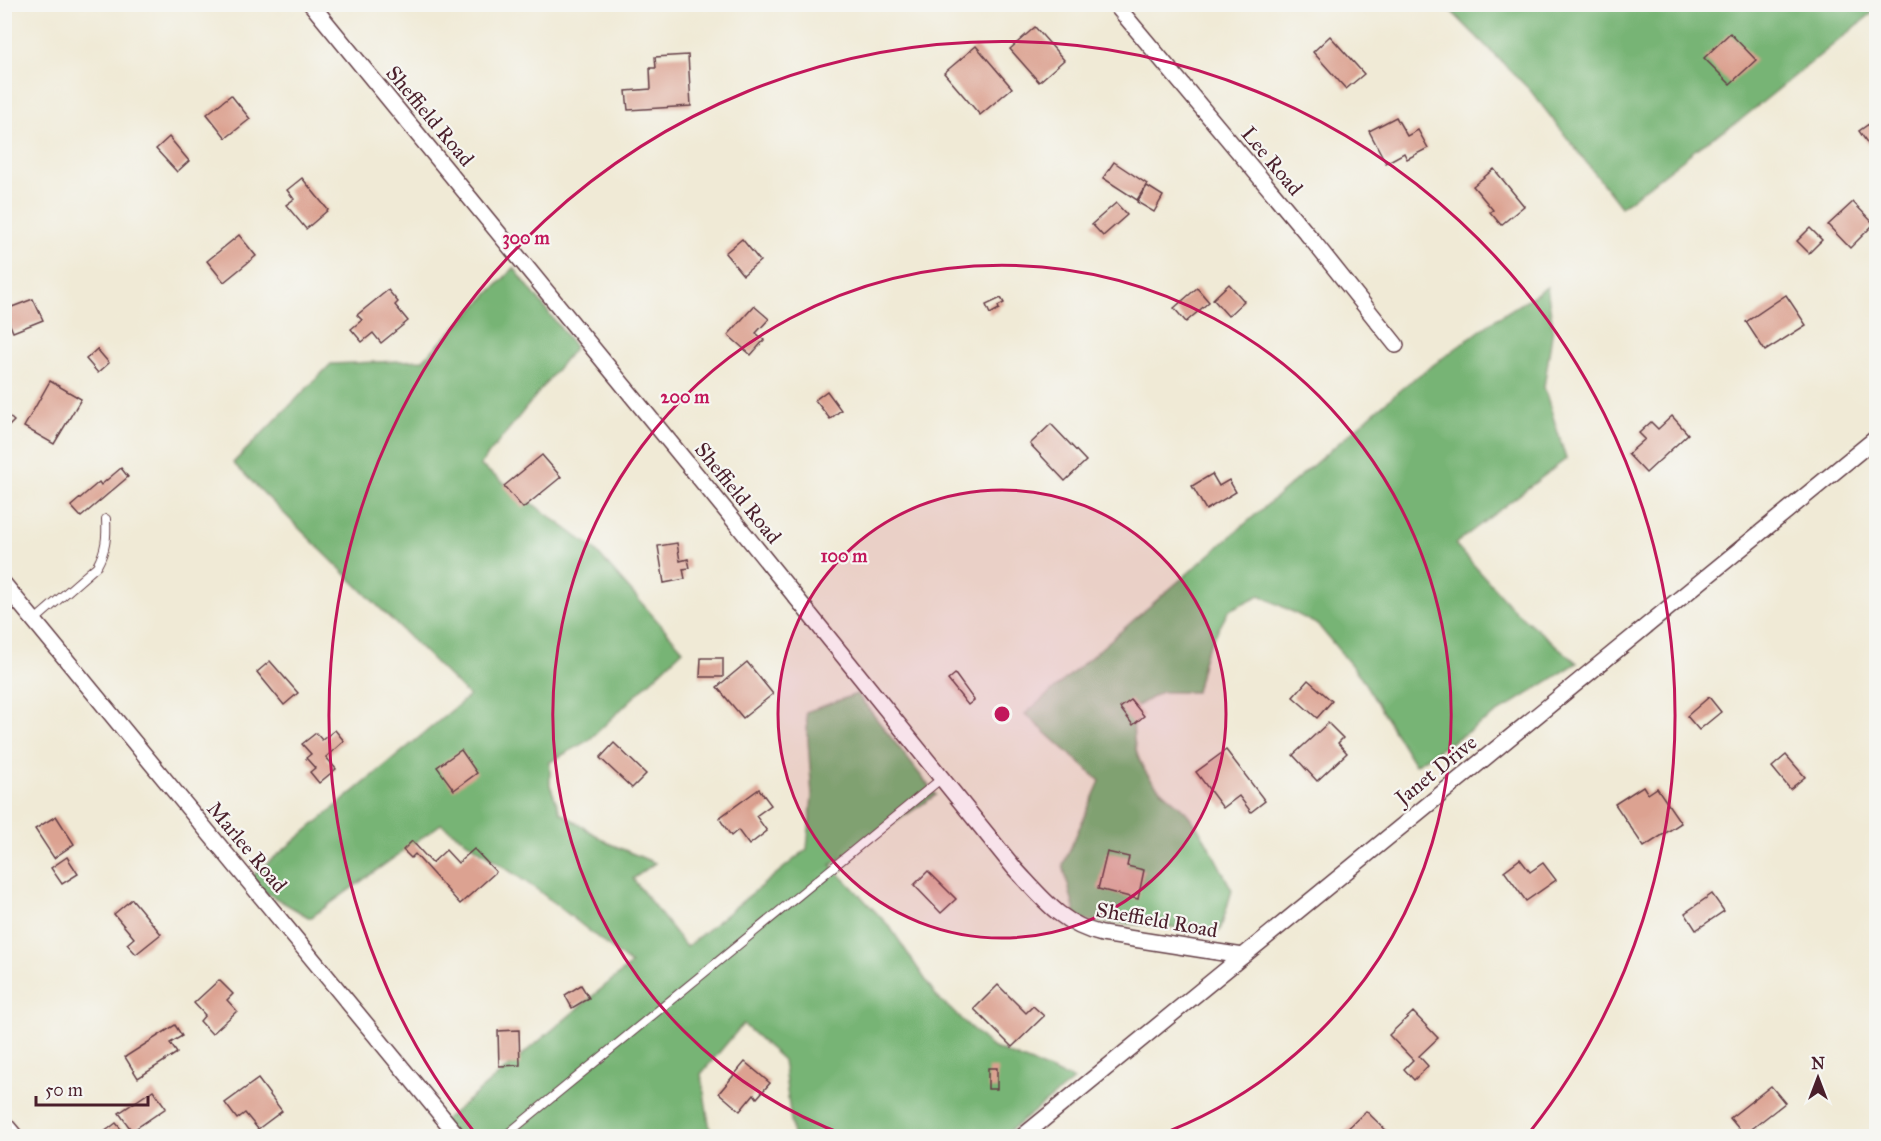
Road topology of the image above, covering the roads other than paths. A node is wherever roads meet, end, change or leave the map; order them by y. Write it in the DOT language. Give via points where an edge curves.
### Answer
graph roads {
  1 [pos="310,4"];
  2 [pos="1115,4"];
  3 [pos="1396,345"];
  4 [pos="1876,438"];
  5 [pos="106,519"];
  6 [pos="4,584"];
  7 [pos="34,620"];
  8 [pos="943,777"];
  9 [pos="1243,956"];
  10 [pos="4,1124"];
  11 [pos="15,1137"];
  12 [pos="458,1137"];
  13 [pos="505,1137"];
  14 [pos="1023,1137"];
  1 -- 8 [label="street, Sheffield Road"];
  2 -- 3 [label="street, Lee Road"];
  4 -- 9 [label="street, Janet Drive"];
  5 -- 7 [label="lane" via="107,541 97,566"];
  6 -- 7 [label="street, Marlee Road"];
  7 -- 12 [label="street, Marlee Road"];
  8 -- 9 [label="street, Sheffield Road" via="1015,869 1069,922 1102,934"];
  8 -- 13 [label="lane"];
  9 -- 14 [label="street, Janet Drive"];
  10 -- 11 [label="street"];
}
